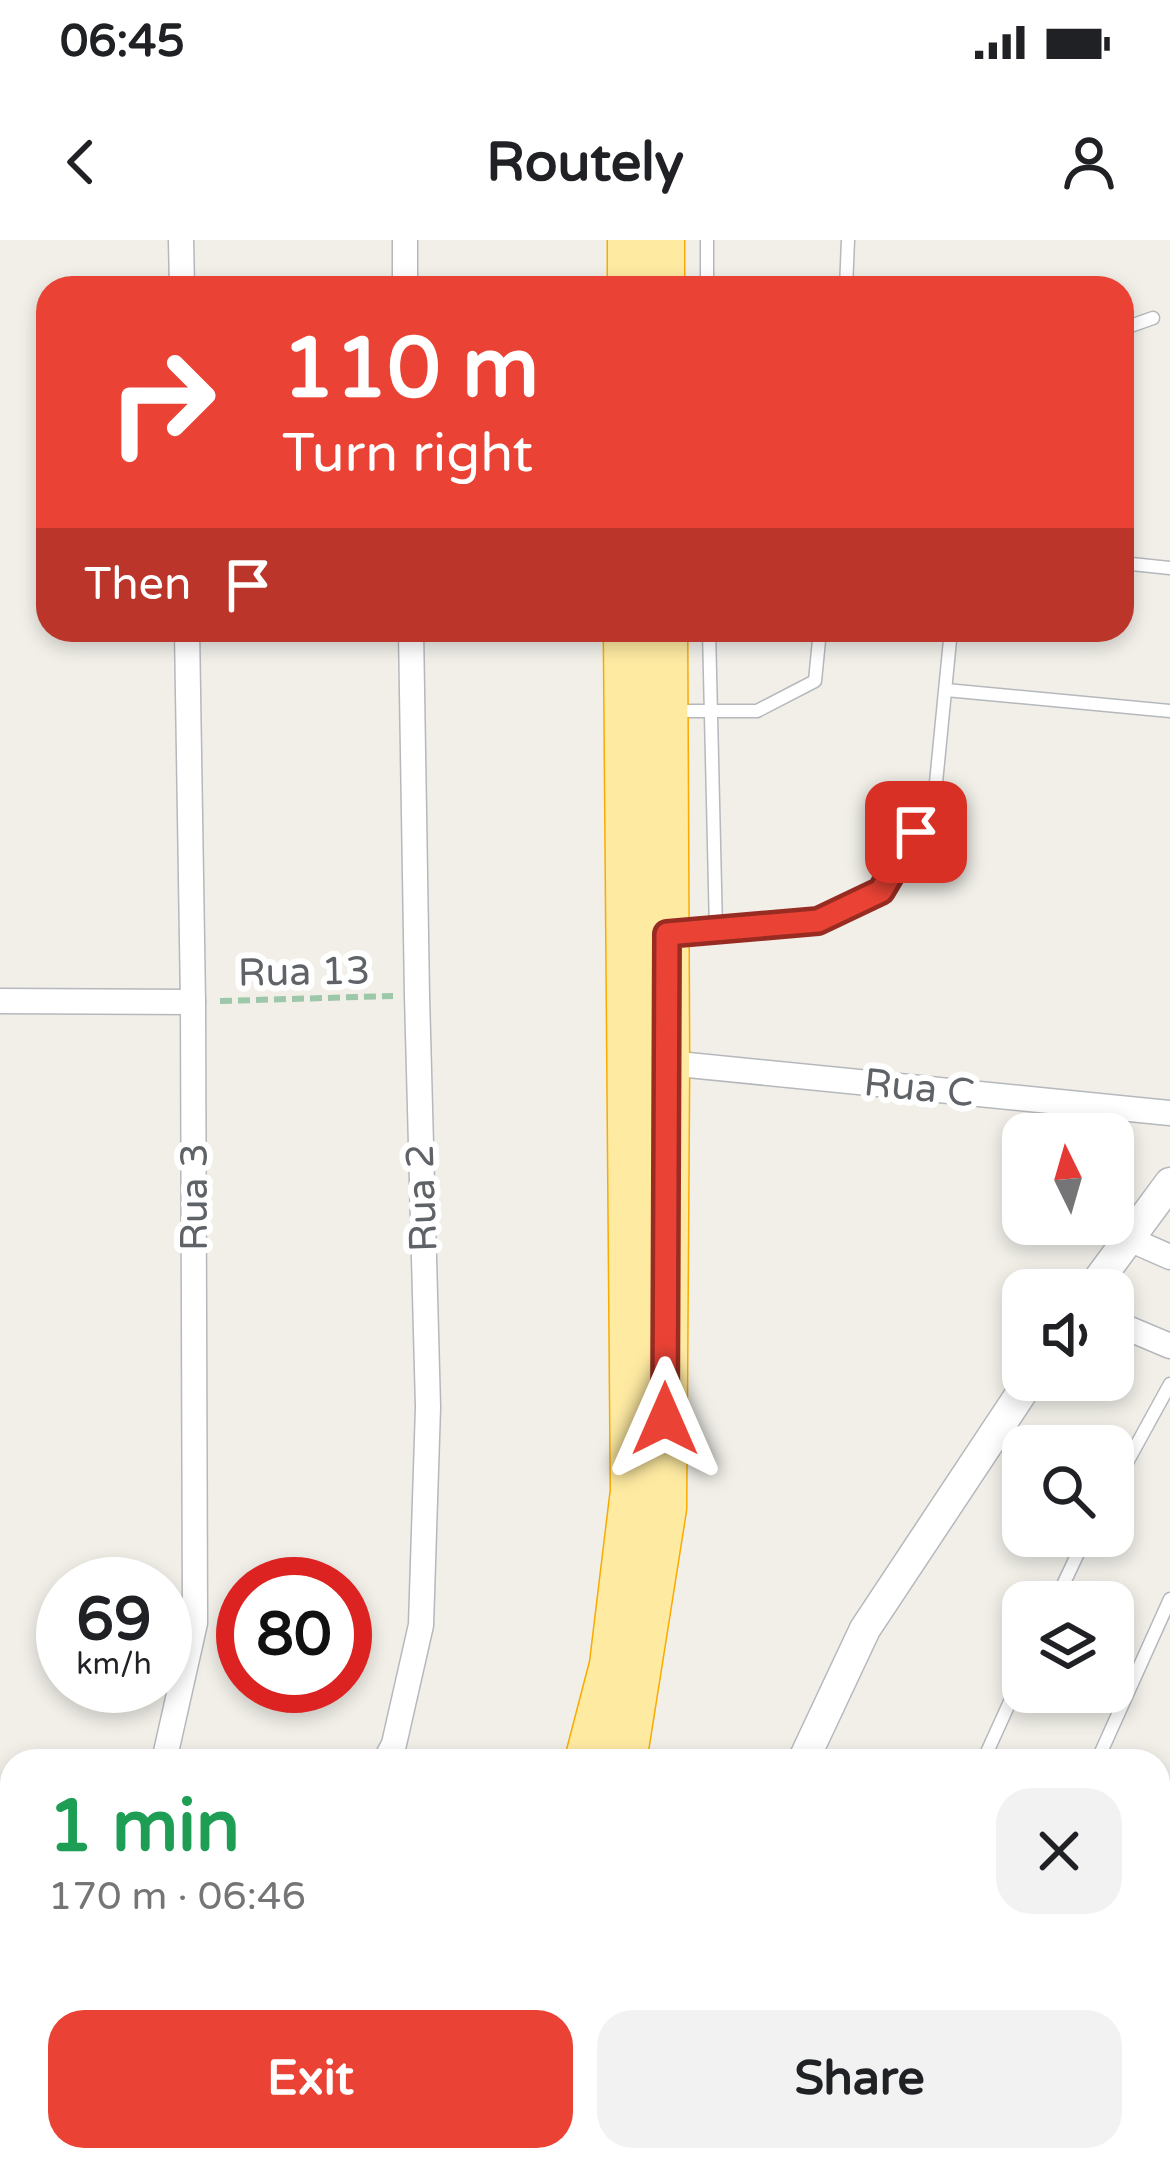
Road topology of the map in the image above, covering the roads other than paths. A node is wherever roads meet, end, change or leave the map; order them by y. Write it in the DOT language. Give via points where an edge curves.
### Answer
graph roads {
  1 [pos="181,240"];
  2 [pos="404,240"];
  3 [pos="629,240"];
  4 [pos="663,240"];
  5 [pos="707,240"];
  6 [pos="848,240"];
  7 [pos="182,276"];
  8 [pos="405,276"];
  9 [pos="628,276"];
  10 [pos="664,276"];
  11 [pos="707,276"];
  12 [pos="846,276"];
  13 [pos="1154,319"];
  14 [pos="1134,325"];
  15 [pos="1134,564"];
  16 [pos="1170,568"];
  17 [pos="187,642"];
  18 [pos="411,642"];
  19 [pos="625,642"];
  20 [pos="665,642"];
  21 [pos="709,642"];
  22 [pos="819,642"];
  23 [pos="950,642"];
  24 [pos="946,690"];
  25 [pos="666,711"];
  26 [pos="709,711"];
  27 [pos="1170,711"];
  28 [pos="716,930"];
  29 [pos="667,934"];
  30 [pos="0,1001"];
  31 [pos="193,1002"];
  32 [pos="668,1064"];
  33 [pos="1170,1114"];
  34 [pos="1170,1183"];
  35 [pos="1134,1232"];
  36 [pos="1134,1241"];
  37 [pos="1170,1257"];
  38 [pos="1134,1331"];
  39 [pos="1170,1346"];
  40 [pos="1170,1384"];
  41 [pos="1016,1401"];
  42 [pos="1134,1450"];
  43 [pos="1170,1599"];
  44 [pos="1005,1713"];
  45 [pos="167,1749"];
  46 [pos="392,1749"];
  47 [pos="589,1749"];
  48 [pos="627,1749"];
  49 [pos="809,1749"];
  50 [pos="988,1749"];
  51 [pos="1102,1749"];
  1 -- 7 [label="street"];
  2 -- 8 [label="street"];
  3 -- 9 [label="highway"];
  4 -- 10 [label="highway"];
  5 -- 11 [label="lane"];
  6 -- 12 [label="lane"];
  13 -- 14 [label="lane"];
  15 -- 16 [label="lane"];
  17 -- 31 [label="street, Rua 3"];
  18 -- 46 [label="street, Rua 2" via="428,1407 421,1625"];
  19 -- 47 [label="highway" via="632,1491 611,1666"];
  20 -- 25 [label="highway"];
  21 -- 26 [label="lane"];
  22 -- 26 [label="lane" via="814,682 757,711"];
  23 -- 24 [label="lane"];
  24 -- 27 [label="lane"];
  24 -- 28 [label="lane" via="934,802 881,891 818,921"];
  25 -- 26 [label="lane"];
  25 -- 29 [label="highway"];
  26 -- 28 [label="lane"];
  28 -- 29 [label="lane"];
  29 -- 32 [label="highway"];
  30 -- 31 [label="street"];
  31 -- 45 [label="street, Rua 3" via="195,1622"];
  32 -- 33 [label="street, Rua C"];
  32 -- 48 [label="highway" via="665,1508"];
  34 -- 35 [label="street"];
  36 -- 37 [label="street"];
  38 -- 39 [label="street"];
  40 -- 42 [label="lane"];
  41 -- 49 [label="street" via="865,1629"];
  43 -- 51 [label="lane"];
  44 -- 50 [label="lane"];
}
